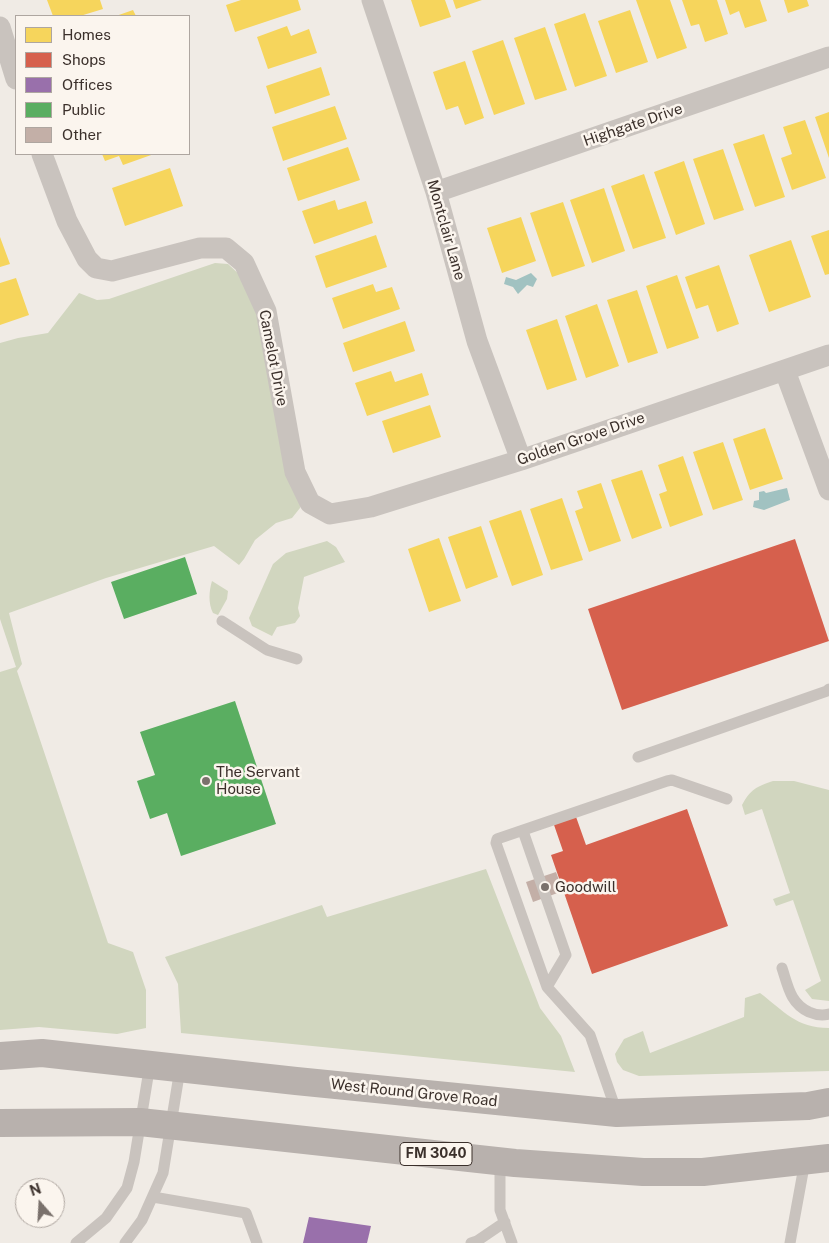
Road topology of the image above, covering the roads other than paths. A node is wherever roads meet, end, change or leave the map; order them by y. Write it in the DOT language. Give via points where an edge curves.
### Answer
graph roads {
  1 [pos="372,0"];
  2 [pos="0,27"];
  3 [pos="829,57"];
  4 [pos="15,76"];
  5 [pos="42,155"];
  6 [pos="436,192"];
  7 [pos="829,355"];
  8 [pos="785,371"];
  9 [pos="521,460"];
  10 [pos="829,490"];
  11 [pos="330,514"];
  12 [pos="222,621"];
  13 [pos="298,659"];
  14 [pos="829,689"];
  15 [pos="638,757"];
  16 [pos="726,799"];
  17 [pos="523,831"];
  18 [pos="782,968"];
  19 [pos="547,987"];
  20 [pos="829,1014"];
  21 [pos="0,1056"];
  22 [pos="150,1064"];
  23 [pos="180,1067"];
  24 [pos="829,1102"];
  25 [pos="617,1113"];
  26 [pos="140,1122"];
  27 [pos="0,1123"];
  28 [pos="170,1126"];
  29 [pos="817,1159"];
  30 [pos="500,1161"];
  31 [pos="153,1196"];
  32 [pos="504,1222"];
  33 [pos="76,1243"];
  34 [pos="125,1243"];
  35 [pos="257,1243"];
  36 [pos="471,1243"];
  37 [pos="512,1243"];
  38 [pos="790,1243"];
  1 -- 6 [label="street, Montclair Lane"];
  2 -- 4 [label="street"];
  3 -- 6 [label="street, Highgate Drive"];
  5 -- 11 [label="street, Camelot Drive" via="67,221 87,259 96,268 112,270 200,248 226,248 244,263 266,311 295,472 310,503"];
  6 -- 9 [label="street, Montclair Lane" via="477,341"];
  7 -- 8 [label="street, Golden Grove Drive"];
  8 -- 9 [label="street, Golden Grove Drive"];
  8 -- 10 [label="street"];
  9 -- 11 [label="street, Golden Grove Drive" via="371,507"];
  12 -- 13 [label="lane" via="267,650"];
  14 -- 15 [label="lane"];
  16 -- 17 [label="lane" via="672,780"];
  17 -- 19 [label="lane" via="566,955"];
  17 -- 19 [label="lane" via="497,839 496,843"];
  18 -- 20 [label="lane" via="797,1004 814,1014"];
  19 -- 25 [label="lane" via="590,1035"];
  21 -- 22 [label="main road, West Round Grove Road" via="42,1052"];
  22 -- 23 [label="main road, West Round Grove Road"];
  22 -- 26 [label="lane"];
  23 -- 25 [label="main road, West Round Grove Road"];
  23 -- 28 [label="lane"];
  24 -- 25 [label="main road, West Round Grove Road" via="808,1106"];
  26 -- 27 [label="main road, FM 3040"];
  26 -- 28 [label="main road, FM 3040"];
  26 -- 33 [label="lane" via="127,1188 106,1218"];
  28 -- 30 [label="main road, FM 3040"];
  28 -- 31 [label="lane" via="163,1173"];
  29 -- 30 [label="main road, FM 3040" via="703,1172 643,1172"];
  29 -- 38 [label="lane"];
  30 -- 32 [label="lane" via="500,1210"];
  31 -- 34 [label="lane" via="142,1220"];
  31 -- 35 [label="lane" via="246,1213"];
  32 -- 36 [label="lane"];
  32 -- 37 [label="lane"];
}
